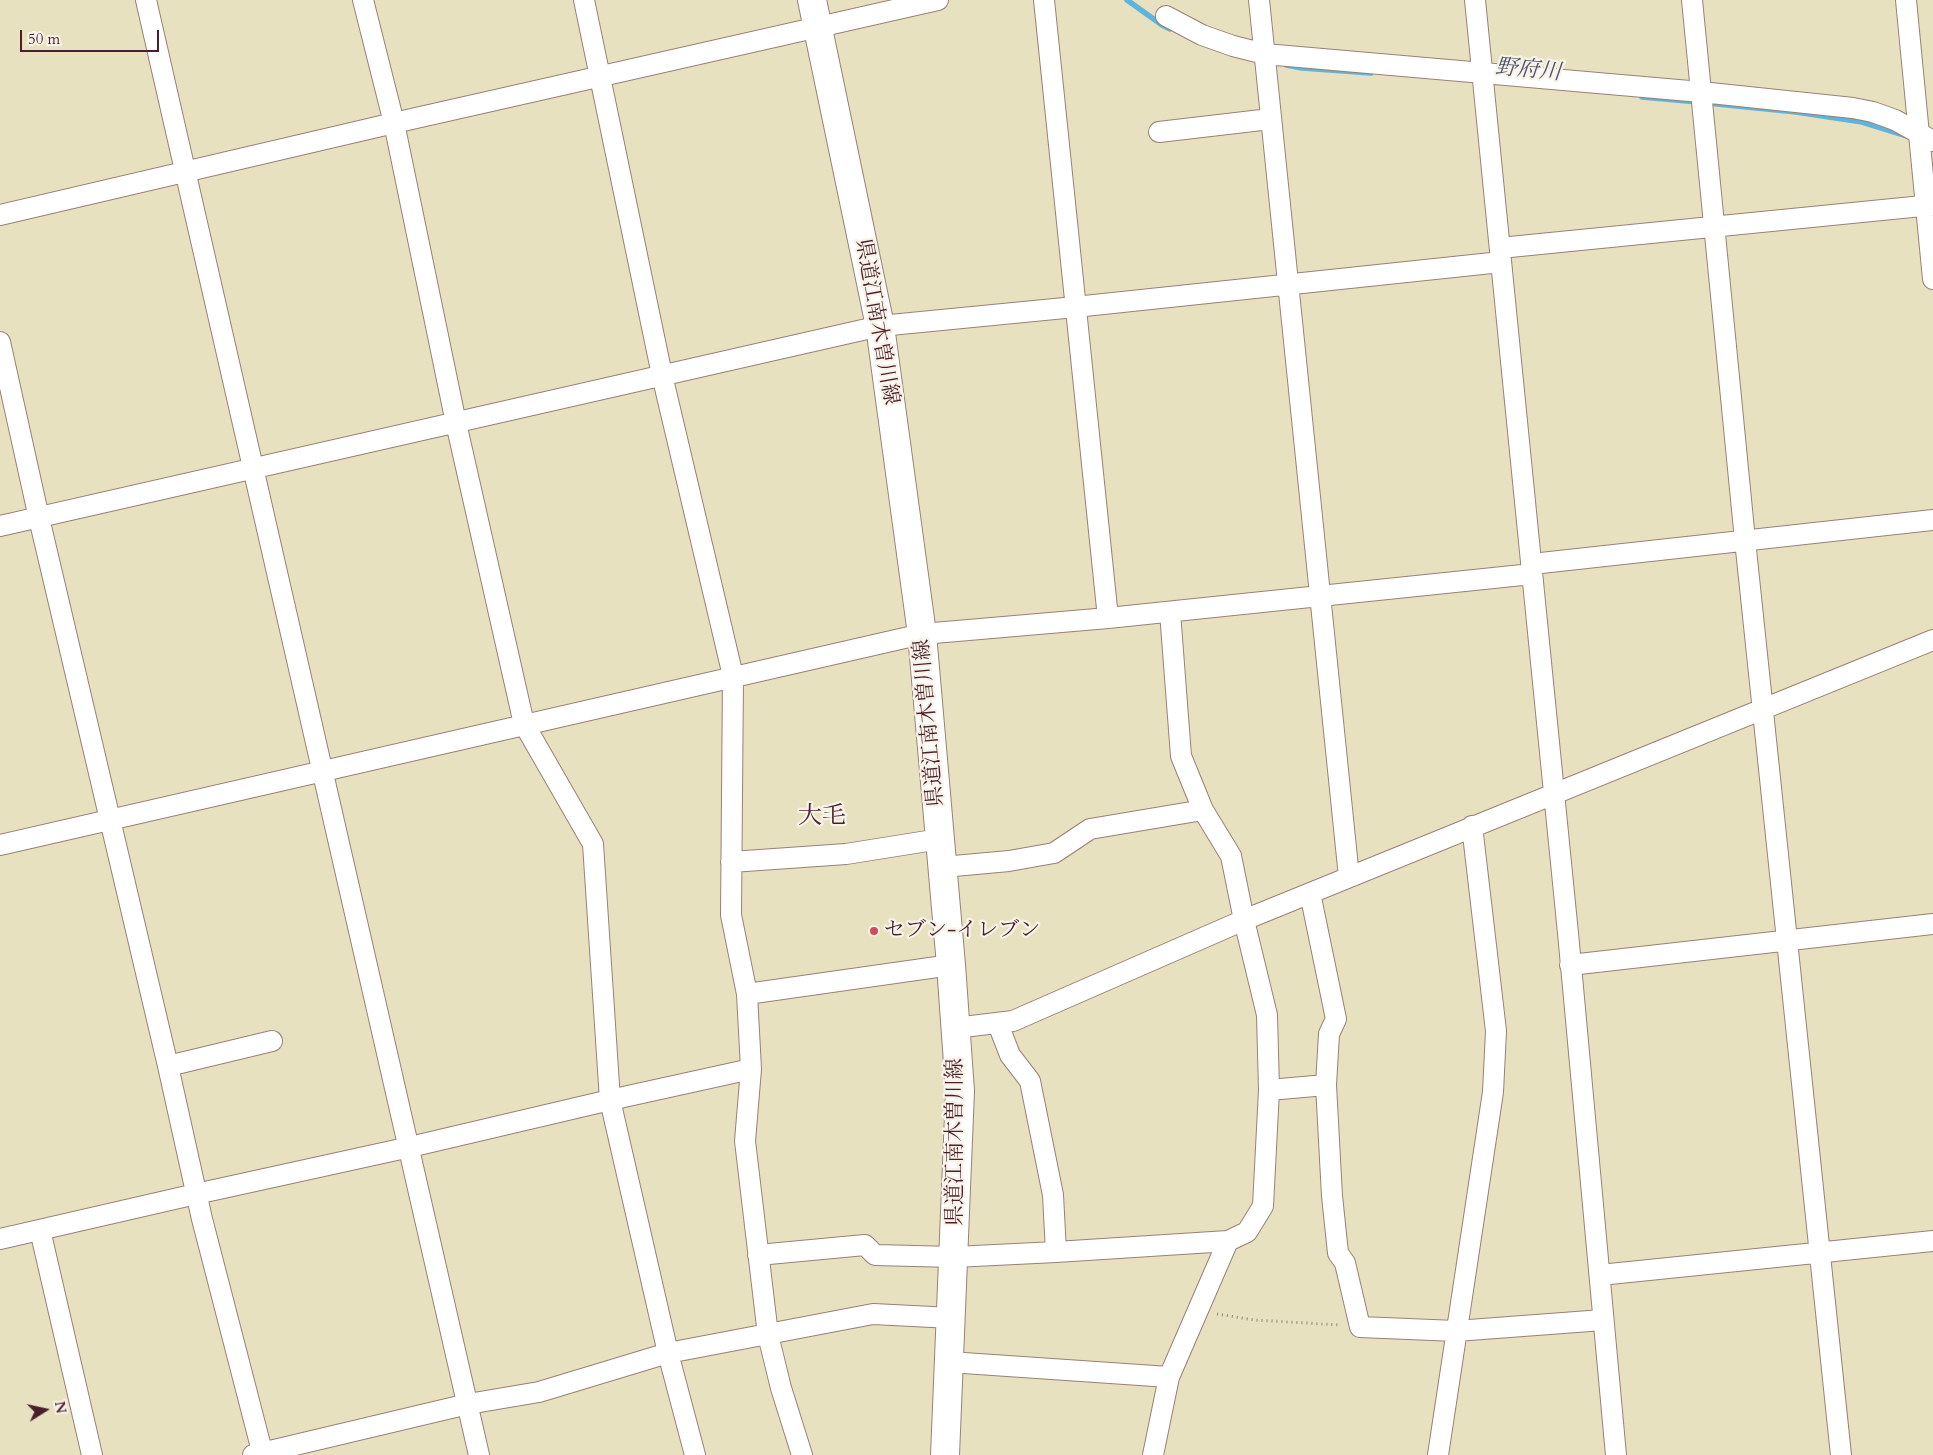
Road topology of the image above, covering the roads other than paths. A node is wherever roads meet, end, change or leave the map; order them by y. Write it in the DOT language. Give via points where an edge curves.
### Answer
graph roads {
  1 [pos="146,0"];
  2 [pos="363,0"];
  3 [pos="584,0"];
  4 [pos="812,0"];
  5 [pos="938,0"];
  6 [pos="1044,0"];
  7 [pos="1259,0"];
  8 [pos="1475,0"];
  9 [pos="1692,0"];
  10 [pos="1906,0"];
  11 [pos="1166,16"];
  12 [pos="817,26"];
  13 [pos="1265,61"];
  14 [pos="601,76"];
  15 [pos="1483,79"];
  16 [pos="1702,99"];
  17 [pos="1270,119"];
  18 [pos="394,123"];
  19 [pos="1159,132"];
  20 [pos="1923,140"];
  21 [pos="186,171"];
  22 [pos="1929,206"];
  23 [pos="0,215"];
  24 [pos="1713,228"];
  25 [pos="1501,255"];
  26 [pos="1933,279"];
  27 [pos="1287,284"];
  28 [pos="1075,307"];
  29 [pos="880,326"];
  30 [pos="0,342"];
  31 [pos="662,375"];
  32 [pos="456,422"];
  33 [pos="254,468"];
  34 [pos="39,518"];
  35 [pos="1933,520"];
  36 [pos="0,526"];
  37 [pos="1744,540"];
  38 [pos="1532,569"];
  39 [pos="1319,596"];
  40 [pos="1170,612"];
  41 [pos="1108,618"];
  42 [pos="922,634"];
  43 [pos="1933,640"];
  44 [pos="733,676"];
  45 [pos="1762,710"];
  46 [pos="524,724"];
  47 [pos="323,771"];
  48 [pos="1554,795"];
  49 [pos="1203,810"];
  50 [pos="110,821"];
  51 [pos="1472,826"];
  52 [pos="940,839"];
  53 [pos="0,846"];
  54 [pos="731,862"];
  55 [pos="943,867"];
  56 [pos="1349,877"];
  57 [pos="1310,893"];
  58 [pos="1244,920"];
  59 [pos="1933,924"];
  60 [pos="1786,940"];
  61 [pos="951,965"];
  62 [pos="1570,965"];
  63 [pos="748,994"];
  64 [pos="998,1024"];
  65 [pos="955,1028"];
  66 [pos="272,1041"];
  67 [pos="168,1066"];
  68 [pos="751,1069"];
  69 [pos="1326,1085"];
  70 [pos="1269,1090"];
  71 [pos="610,1100"];
  72 [pos="410,1147"];
  73 [pos="196,1194"];
  74 [pos="40,1230"];
  75 [pos="0,1240"];
  76 [pos="1228,1241"];
  77 [pos="1933,1241"];
  78 [pos="1056,1252"];
  79 [pos="1819,1253"];
  80 [pos="758,1255"];
  81 [pos="954,1257"];
  82 [pos="1600,1274"];
  83 [pos="952,1318"];
  84 [pos="1603,1320"];
  85 [pos="1456,1331"];
  86 [pos="768,1335"];
  87 [pos="668,1353"];
  88 [pos="949,1362"];
  89 [pos="1169,1376"];
  90 [pos="468,1404"];
  91 [pos="259,1454"];
  92 [pos="92,1455"];
  93 [pos="479,1455"];
  94 [pos="695,1455"];
  95 [pos="802,1455"];
  96 [pos="945,1455"];
  97 [pos="1153,1455"];
  98 [pos="1438,1455"];
  99 [pos="1616,1455"];
  100 [pos="1840,1455"];
  1 -- 21 [label="street"];
  2 -- 18 [label="street"];
  3 -- 14 [label="street"];
  4 -- 12 [label="main road, 県道江南木曽川線"];
  5 -- 12 [label="street"];
  6 -- 28 [label="street"];
  7 -- 13 [label="street"];
  8 -- 15 [label="street"];
  9 -- 16 [label="street"];
  10 -- 20 [label="street"];
  11 -- 13 [label="street"];
  12 -- 14 [label="street"];
  12 -- 29 [label="main road, 県道江南木曽川線"];
  13 -- 15 [label="street"];
  13 -- 17 [label="street"];
  14 -- 18 [label="street"];
  14 -- 31 [label="street"];
  15 -- 16 [label="street"];
  15 -- 25 [label="street"];
  16 -- 20 [label="street" via="1853,108 1874,112"];
  16 -- 24 [label="street"];
  17 -- 19 [label="street"];
  17 -- 27 [label="street"];
  18 -- 21 [label="street"];
  18 -- 32 [label="street"];
  20 -- 22 [label="street"];
  21 -- 23 [label="street"];
  21 -- 33 [label="street"];
  22 -- 24 [label="street"];
  22 -- 26 [label="street"];
  24 -- 25 [label="street"];
  24 -- 37 [label="street"];
  25 -- 27 [label="street"];
  25 -- 38 [label="street"];
  27 -- 28 [label="street"];
  27 -- 39 [label="street"];
  28 -- 29 [label="street"];
  28 -- 41 [label="street"];
  29 -- 31 [label="street"];
  29 -- 42 [label="main road, 県道江南木曽川線"];
  30 -- 34 [label="street"];
  31 -- 32 [label="street"];
  31 -- 44 [label="street"];
  32 -- 33 [label="street"];
  32 -- 46 [label="street"];
  33 -- 34 [label="street"];
  33 -- 47 [label="street"];
  34 -- 36 [label="street"];
  34 -- 50 [label="street"];
  35 -- 37 [label="street"];
  37 -- 38 [label="street"];
  37 -- 45 [label="street"];
  38 -- 39 [label="street"];
  38 -- 48 [label="street"];
  39 -- 40 [label="street"];
  39 -- 56 [label="street"];
  40 -- 41 [label="street"];
  40 -- 49 [label="street" via="1181,756"];
  41 -- 42 [label="street"];
  42 -- 44 [label="street"];
  42 -- 52 [label="main road, 県道江南木曽川線"];
  43 -- 45 [label="street"];
  44 -- 46 [label="street"];
  44 -- 54 [label="street"];
  45 -- 48 [label="street"];
  45 -- 60 [label="street"];
  46 -- 47 [label="street"];
  46 -- 71 [label="street" via="593,844"];
  47 -- 50 [label="street"];
  47 -- 72 [label="street"];
  48 -- 51 [label="street"];
  48 -- 62 [label="street"];
  49 -- 55 [label="street" via="1090,828 1054,853"];
  49 -- 58 [label="street" via="1231,856"];
  50 -- 53 [label="street"];
  50 -- 67 [label="street"];
  51 -- 56 [label="street"];
  51 -- 85 [label="street" via="1496,1031 1493,1092"];
  52 -- 54 [label="street" via="846,854"];
  52 -- 55 [label="main road, 県道江南木曽川線"];
  54 -- 63 [label="street" via="731,916"];
  55 -- 61 [label="main road, 県道江南木曽川線"];
  56 -- 57 [label="street"];
  57 -- 58 [label="street"];
  57 -- 69 [label="street" via="1336,1019 1329,1034"];
  58 -- 64 [label="street" via="1013,1021"];
  58 -- 70 [label="street" via="1268,1015"];
  59 -- 60 [label="street"];
  60 -- 62 [label="street"];
  60 -- 79 [label="street"];
  61 -- 63 [label="street"];
  61 -- 65 [label="main road, 県道江南木曽川線"];
  62 -- 82 [label="street"];
  63 -- 68 [label="street"];
  64 -- 65 [label="street"];
  64 -- 78 [label="street" via="1010,1055 1030,1081 1053,1195"];
  65 -- 81 [label="main road, 県道江南木曽川線" via="960,1091"];
  66 -- 67 [label="street"];
  67 -- 73 [label="street"];
  68 -- 71 [label="street"];
  68 -- 80 [label="street" via="745,1141"];
  69 -- 70 [label="street"];
  69 -- 85 [label="street" via="1338,1253 1345,1264 1360,1326"];
  70 -- 76 [label="street" via="1263,1206 1247,1232"];
  71 -- 72 [label="street"];
  71 -- 87 [label="street"];
  72 -- 73 [label="street"];
  72 -- 90 [label="street"];
  73 -- 74 [label="street"];
  73 -- 91 [label="street"];
  74 -- 75 [label="street"];
  74 -- 92 [label="street"];
  76 -- 78 [label="street"];
  76 -- 89 [label="street"];
  77 -- 79 [label="street"];
  78 -- 81 [label="street"];
  79 -- 82 [label="street"];
  79 -- 100 [label="street"];
  80 -- 81 [label="street" via="865,1245 875,1255"];
  80 -- 86 [label="street"];
  81 -- 83 [label="main road, 県道江南木曽川線"];
  82 -- 84 [label="street"];
  83 -- 86 [label="street" via="873,1314"];
  83 -- 88 [label="main road, 県道江南木曽川線"];
  84 -- 85 [label="street"];
  84 -- 99 [label="street"];
  85 -- 98 [label="street"];
  86 -- 87 [label="street"];
  86 -- 95 [label="street"];
  87 -- 90 [label="street" via="539,1392"];
  87 -- 94 [label="street"];
  88 -- 89 [label="street"];
  88 -- 96 [label="main road, 県道江南木曽川線"];
  89 -- 97 [label="street"];
  90 -- 91 [label="street"];
  90 -- 93 [label="street"];
}
